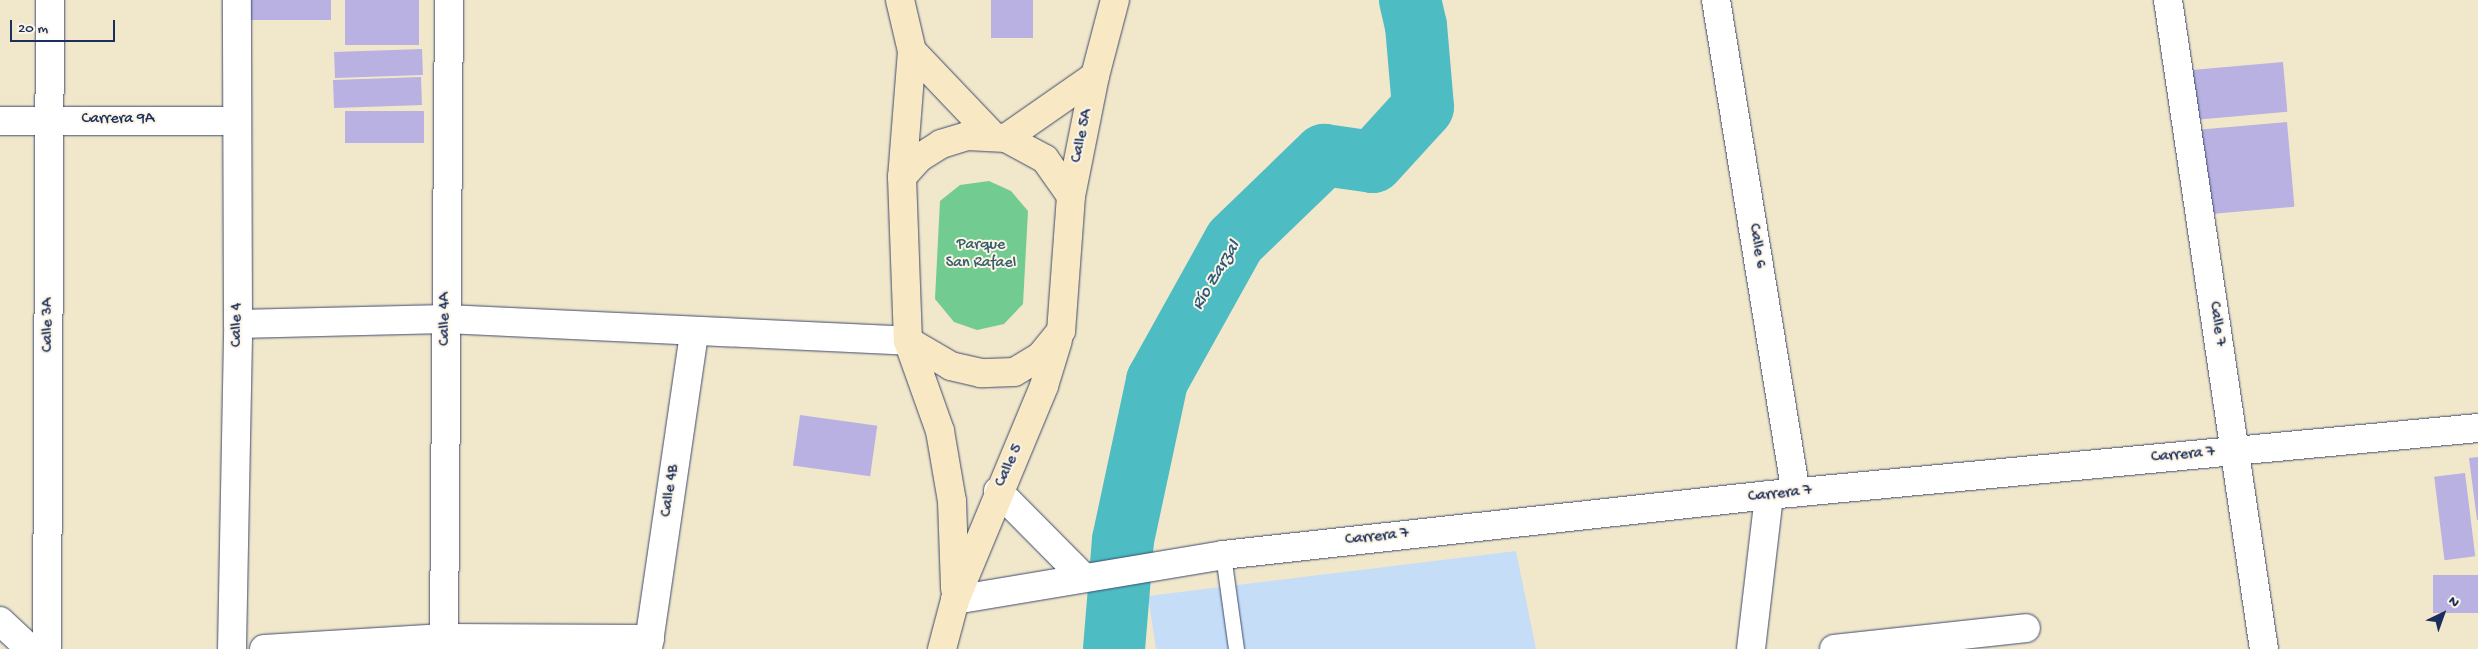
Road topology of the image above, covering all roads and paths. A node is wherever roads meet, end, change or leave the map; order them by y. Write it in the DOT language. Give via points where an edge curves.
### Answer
graph roads {
  1 [pos="50,0"];
  2 [pos="237,0"];
  3 [pos="449,0"];
  4 [pos="900,0"];
  5 [pos="1115,0"];
  6 [pos="1716,0"];
  7 [pos="2168,0"];
  8 [pos="912,51"];
  9 [pos="1095,76"];
  10 [pos="49,120"];
  11 [pos="236,120"];
  12 [pos="0,121"];
  13 [pos="999,137"];
  14 [pos="902,178"];
  15 [pos="1070,196"];
  16 [pos="446,319"];
  17 [pos="238,324"];
  18 [pos="1061,331"];
  19 [pos="694,332"];
  20 [pos="908,341"];
  21 [pos="2478,428"];
  22 [pos="2235,451"];
  23 [pos="998,491"];
  24 [pos="1796,493"];
  25 [pos="1769,495"];
  26 [pos="1223,555"];
  27 [pos="1091,577"];
  28 [pos="955,600"];
  29 [pos="0,621"];
  30 [pos="2026,628"];
  31 [pos="444,638"];
  32 [pos="649,644"];
  33 [pos="30,649"];
  34 [pos="47,649"];
  35 [pos="232,649"];
  36 [pos="264,649"];
  37 [pos="942,649"];
  38 [pos="1236,649"];
  39 [pos="1751,649"];
  40 [pos="1834,649"];
  41 [pos="2264,649"];
  1 -- 10 [label="street, Calle 3A"];
  2 -- 11 [label="street, Calle 4"];
  3 -- 16 [label="street, Calle 4A"];
  4 -- 8 [label="main road"];
  5 -- 9 [label="main road, Calle 5A"];
  6 -- 24 [label="street, Calle 6"];
  7 -- 22 [label="street, Calle 7"];
  8 -- 13 [label="main road"];
  8 -- 14 [label="main road"];
  9 -- 13 [label="main road, Calle 5A"];
  9 -- 15 [label="main road, Calle 5A"];
  10 -- 11 [label="street, Carrera 9A"];
  10 -- 12 [label="street, Carrera 9A"];
  10 -- 34 [label="street, Calle 3A"];
  11 -- 17 [label="street, Calle 4"];
  13 -- 14 [label="main road" via="967,136 941,144 919,158"];
  13 -- 15 [label="main road" via="1045,159"];
  14 -- 20 [label="main road, Calle 5"];
  15 -- 18 [label="main road, Calle 5A"];
  16 -- 17 [label="street"];
  16 -- 19 [label="street"];
  16 -- 31 [label="street, Calle 4A"];
  17 -- 35 [label="street, Calle 4"];
  18 -- 20 [label="main road" via="1042,356 1014,372 981,373 951,366"];
  18 -- 23 [label="main road, Calle 5" via="1044,386"];
  19 -- 20 [label="street"];
  19 -- 32 [label="street, Calle 4B"];
  20 -- 28 [label="main road, Calle 5" via="940,431 952,501"];
  21 -- 22 [label="street, Carrera 7"];
  22 -- 24 [label="street, Carrera 7"];
  22 -- 41 [label="street, Calle 7"];
  23 -- 27 [label="street"];
  23 -- 28 [label="main road, Calle 5"];
  24 -- 25 [label="street, Carrera 7"];
  25 -- 26 [label="street, Carrera 7"];
  25 -- 39 [label="street"];
  26 -- 27 [label="street, Carrera 7"];
  26 -- 38 [label="lane"];
  27 -- 28 [label="street, Carrera 7"];
  28 -- 37 [label="main road, Calle 5"];
  29 -- 33 [label="street"];
  30 -- 40 [label="street"];
  31 -- 32 [label="street"];
  31 -- 36 [label="street"];
}
